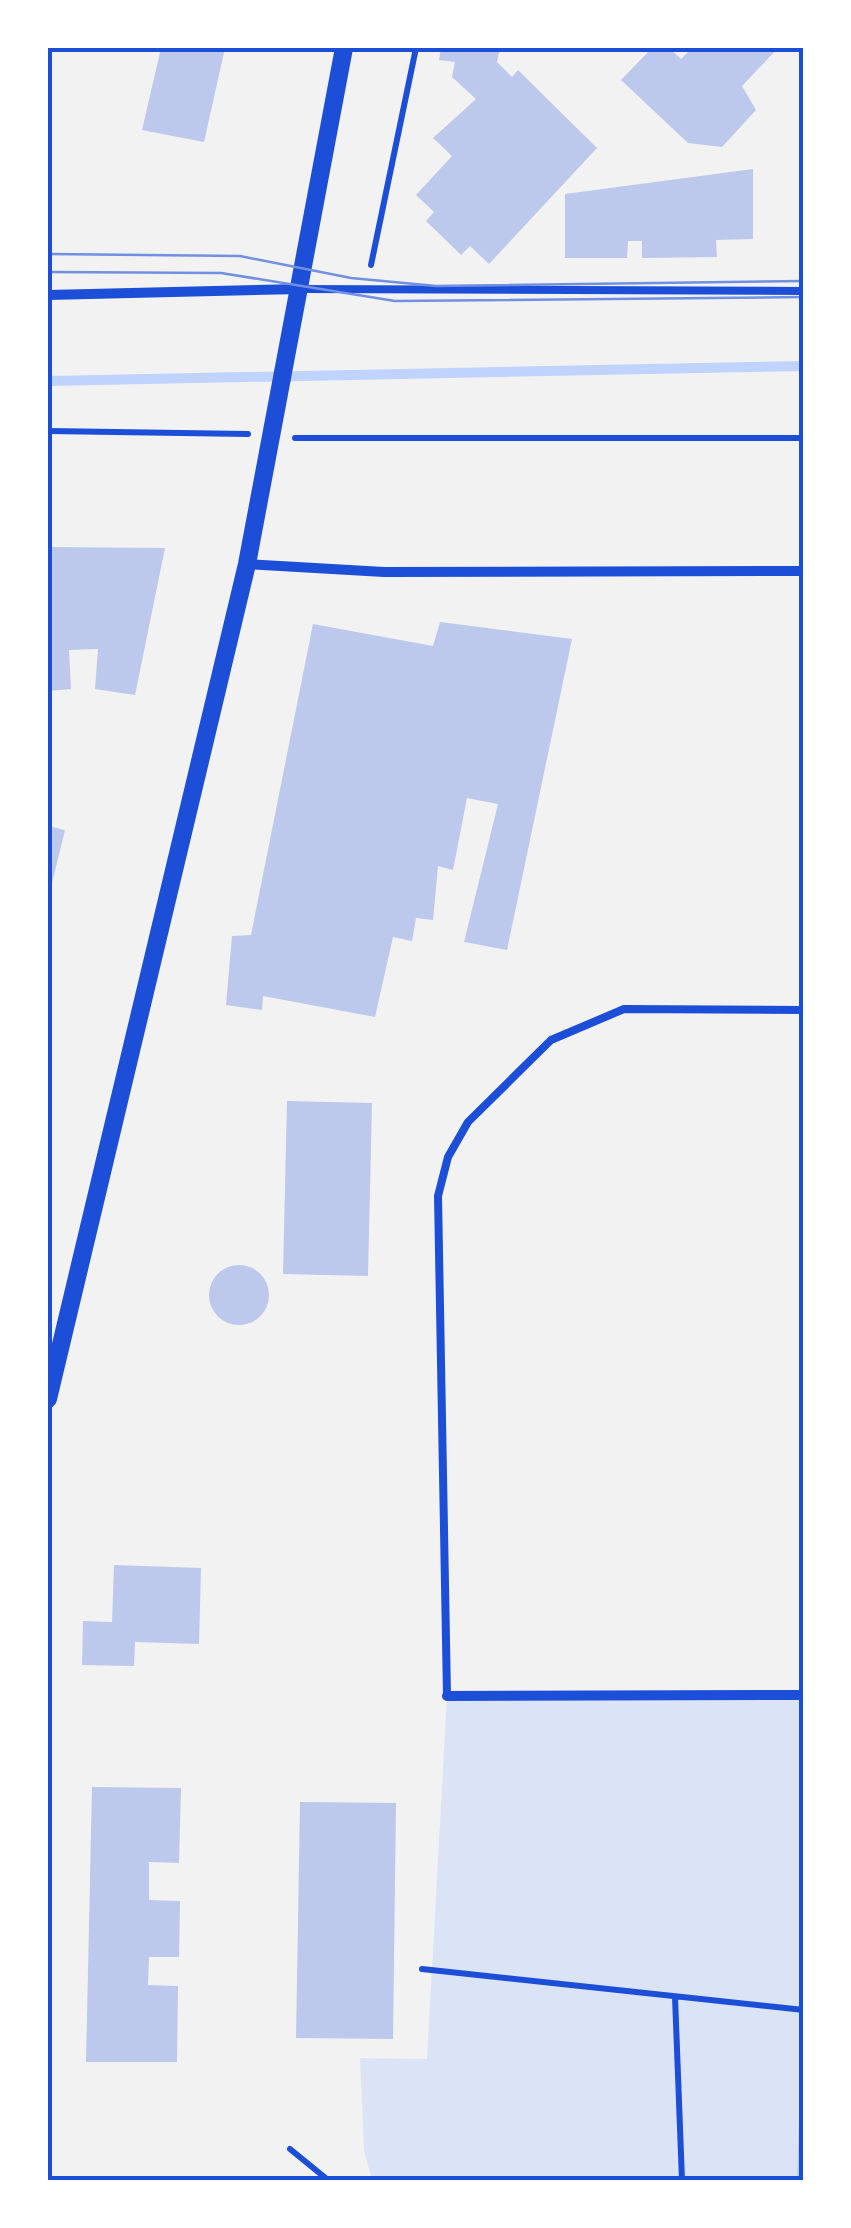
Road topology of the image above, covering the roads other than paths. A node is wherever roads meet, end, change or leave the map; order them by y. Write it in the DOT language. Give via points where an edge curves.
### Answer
graph roads {
  1 [pos="344,48"];
  2 [pos="302,289"];
  3 [pos="804,291"];
  4 [pos="48,295"];
  5 [pos="247,564"];
  6 [pos="804,572"];
  7 [pos="804,1010"];
  8 [pos="48,1399"];
  9 [pos="804,1695"];
  10 [pos="447,1696"];
  1 -- 2 [label="street"];
  2 -- 3 [label="lane"];
  2 -- 4 [label="street"];
  2 -- 5 [label="street"];
  5 -- 6 [label="street" via="384,572"];
  5 -- 8 [label="street"];
  7 -- 10 [label="lane" via="624,1010 550,1040 468,1122 448,1158 438,1196"];
  9 -- 10 [label="street"];
}
